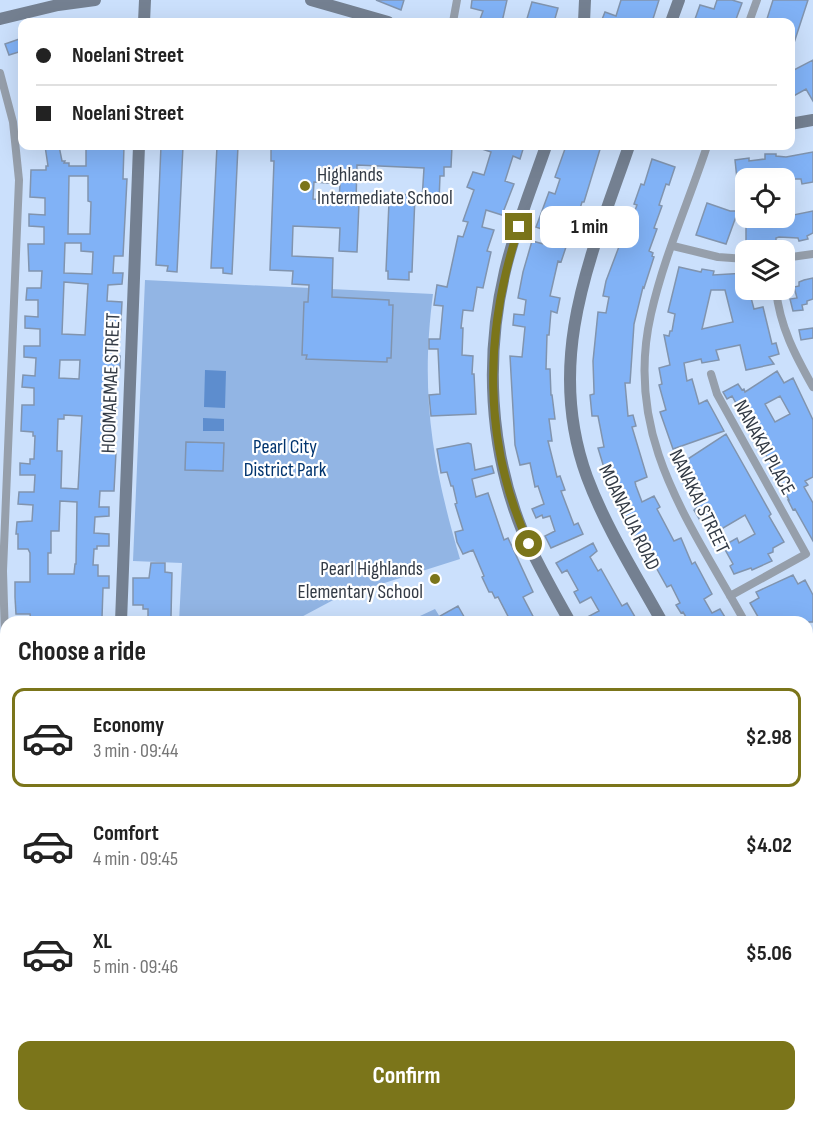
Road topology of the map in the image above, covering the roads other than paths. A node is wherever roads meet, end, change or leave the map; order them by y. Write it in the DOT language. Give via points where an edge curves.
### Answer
graph roads {
  1 [pos="95,0"];
  2 [pos="145,0"];
  3 [pos="311,0"];
  4 [pos="457,0"];
  5 [pos="585,0"];
  6 [pos="679,0"];
  7 [pos="757,0"];
  8 [pos="144,18"];
  9 [pos="374,18"];
  10 [pos="454,18"];
  11 [pos="584,18"];
  12 [pos="672,18"];
  13 [pos="750,18"];
  14 [pos="0,19"];
  15 [pos="0,73"];
  16 [pos="813,120"];
  17 [pos="795,123"];
  18 [pos="139,150"];
  19 [pos="545,150"];
  20 [pos="628,150"];
  21 [pos="706,150"];
  22 [pos="673,246"];
  23 [pos="813,254"];
  24 [pos="795,256"];
  25 [pos="735,258"];
  26 [pos="777,300"];
  27 [pos="711,374"];
  28 [pos="812,381"];
  29 [pos="2,523"];
  30 [pos="730,596"];
  31 [pos="4,616"];
  32 [pos="121,616"];
  33 [pos="567,616"];
  34 [pos="659,616"];
  35 [pos="742,616"];
  1 -- 14 [label="street"];
  2 -- 8 [label="street"];
  3 -- 9 [label="street"];
  4 -- 10 [label="street"];
  5 -- 11 [label="street"];
  6 -- 12 [label="street"];
  7 -- 13 [label="street"];
  15 -- 29 [label="street" via="13,122 19,180"];
  16 -- 17 [label="street"];
  18 -- 32 [label="street, HOOMAEMAE STREET"];
  19 -- 33 [label="street" via="501,289 493,390 499,446 514,505 535,558"];
  20 -- 34 [label="street, MOANALUA ROAD" via="579,297 571,348 571,394 588,478 604,516"];
  21 -- 22 [label="street, NANAKAI STREET"];
  22 -- 25 [label="street"];
  22 -- 30 [label="street, NANAKAI STREET" via="647,331 647,410 665,475"];
  23 -- 24 [label="street"];
  26 -- 28 [label="street" via="785,334"];
  27 -- 30 [label="street, NANAKAI PLACE" via="717,394 806,554"];
  29 -- 31 [label="street"];
  30 -- 35 [label="street, NANAKAI STREET"];
}
